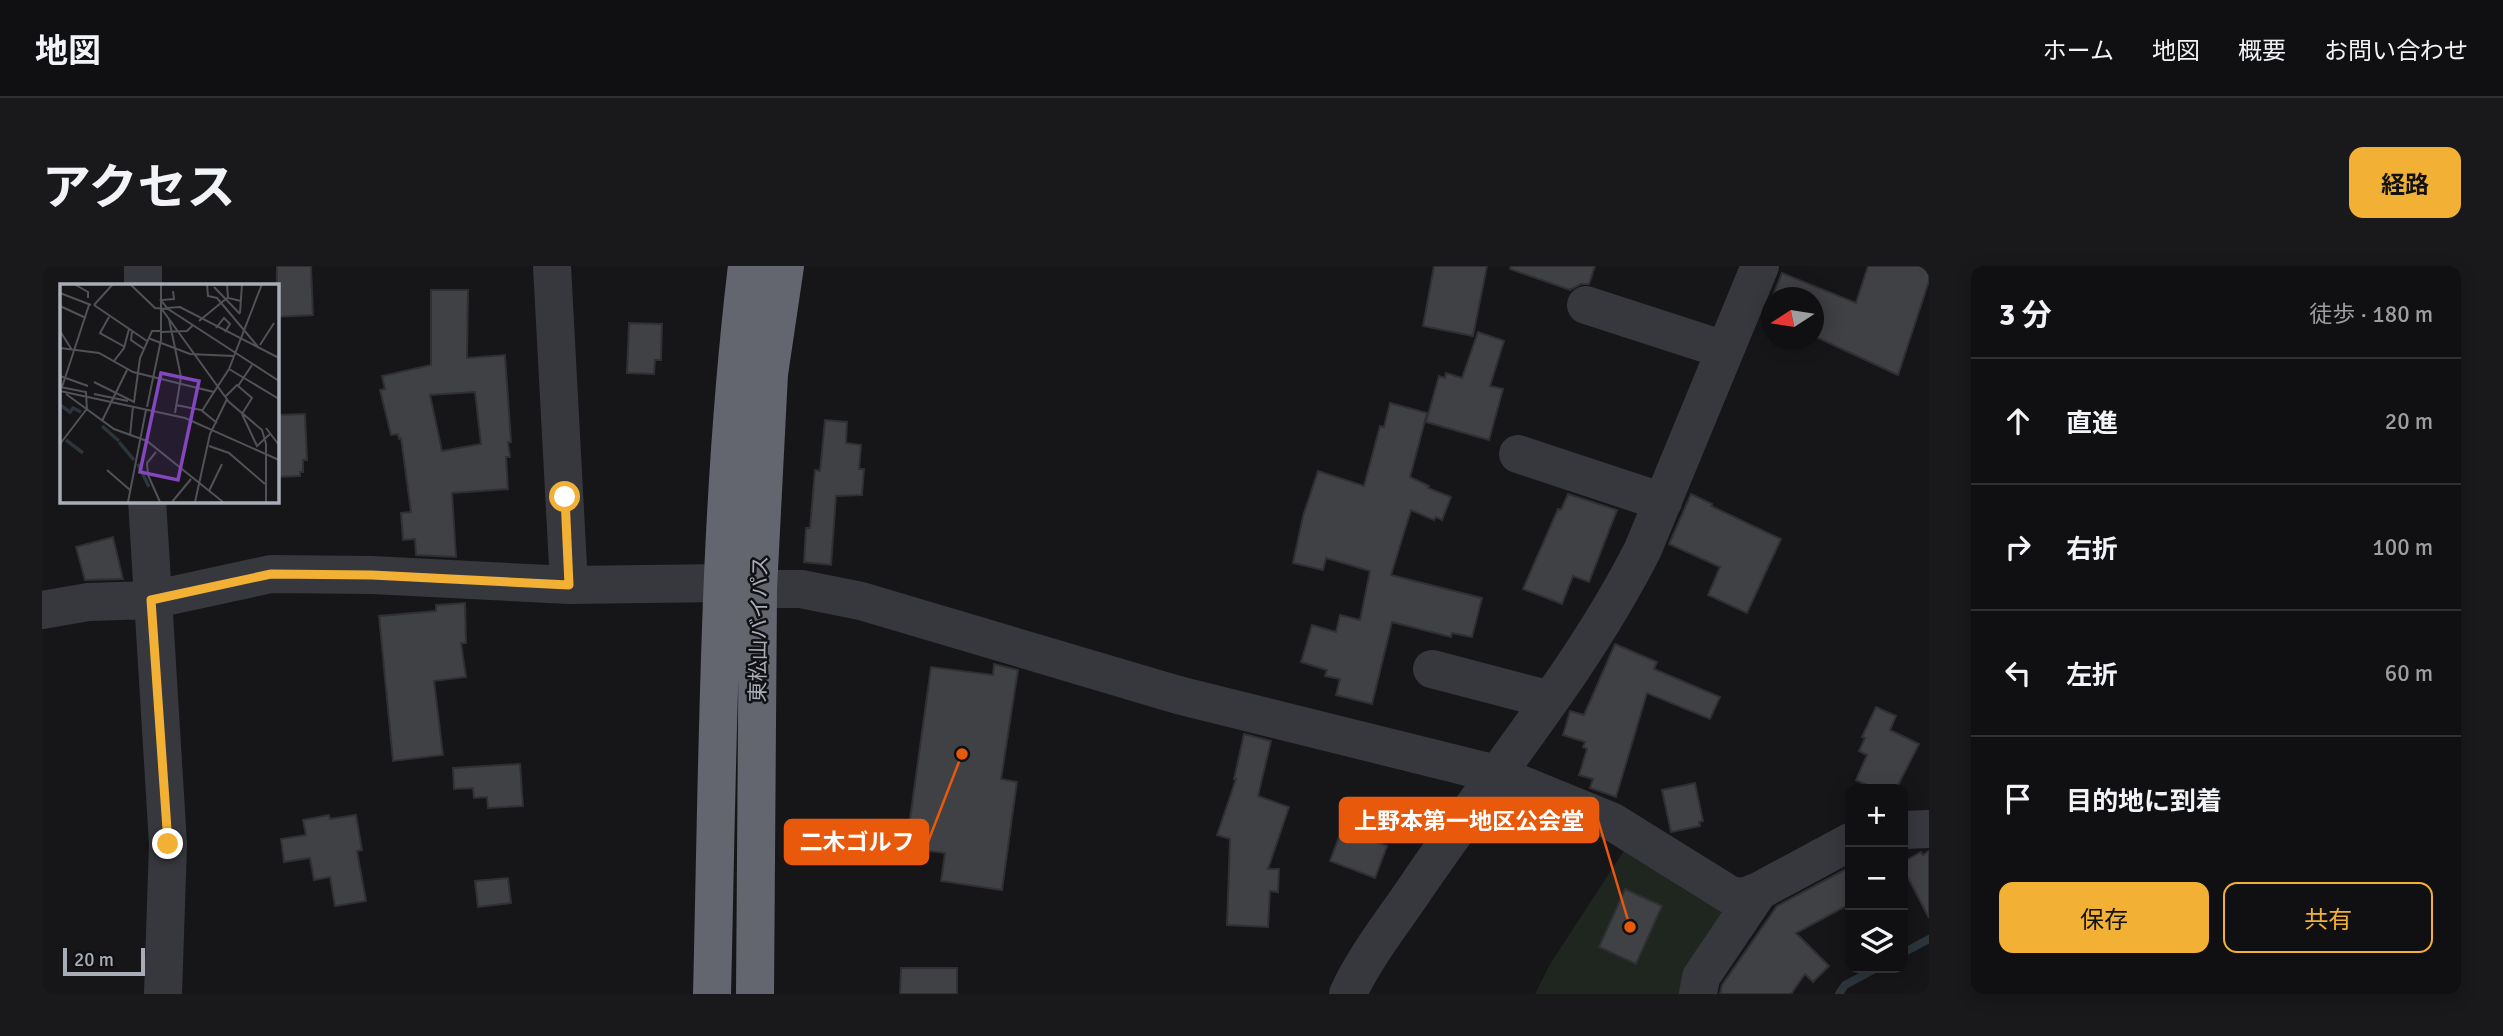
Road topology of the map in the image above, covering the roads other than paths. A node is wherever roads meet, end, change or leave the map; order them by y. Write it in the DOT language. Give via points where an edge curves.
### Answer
graph roads {
  1 [pos="143,266"];
  2 [pos="552,266"];
  3 [pos="747,266"];
  4 [pos="785,266"];
  5 [pos="1760,266"];
  6 [pos="143,284"];
  7 [pos="1586,305"];
  8 [pos="1725,351"];
  9 [pos="1518,454"];
  10 [pos="147,502"];
  11 [pos="1663,502"];
  12 [pos="569,585"];
  13 [pos="740,586"];
  14 [pos="151,600"];
  15 [pos="42,610"];
  16 [pos="1432,669"];
  17 [pos="1550,700"];
  18 [pos="1496,774"];
  19 [pos="1908,830"];
  20 [pos="1929,830"];
  21 [pos="1845,845"];
  22 [pos="1759,891"];
  23 [pos="163,994"];
  24 [pos="712,994"];
  25 [pos="755,994"];
  26 [pos="1348,994"];
  27 [pos="1698,994"];
  1 -- 6 [label="street"];
  2 -- 12 [label="street"];
  3 -- 13 [label="highway, 東松山バイパス" via="737,348"];
  4 -- 13 [label="highway, 東松山バイパス"];
  5 -- 8 [label="street"];
  7 -- 8 [label="street"];
  8 -- 11 [label="street"];
  9 -- 11 [label="street"];
  10 -- 14 [label="street"];
  11 -- 17 [label="street" via="1623,589"];
  12 -- 13 [label="street"];
  12 -- 14 [label="street" via="271,574"];
  13 -- 18 [label="street" via="801,589 861,601 1178,695"];
  13 -- 24 [label="highway, 東松山バイパス"];
  13 -- 25 [label="highway, 東松山バイパス"];
  14 -- 15 [label="street" via="88,602"];
  14 -- 23 [label="street" via="168,844"];
  16 -- 17 [label="street"];
  17 -- 18 [label="street"];
  18 -- 22 [label="street" via="1611,821 1730,895 1744,897"];
  18 -- 26 [label="street"];
  19 -- 20 [label="street"];
  21 -- 22 [label="street"];
  22 -- 27 [label="street" via="1701,977"];
}
